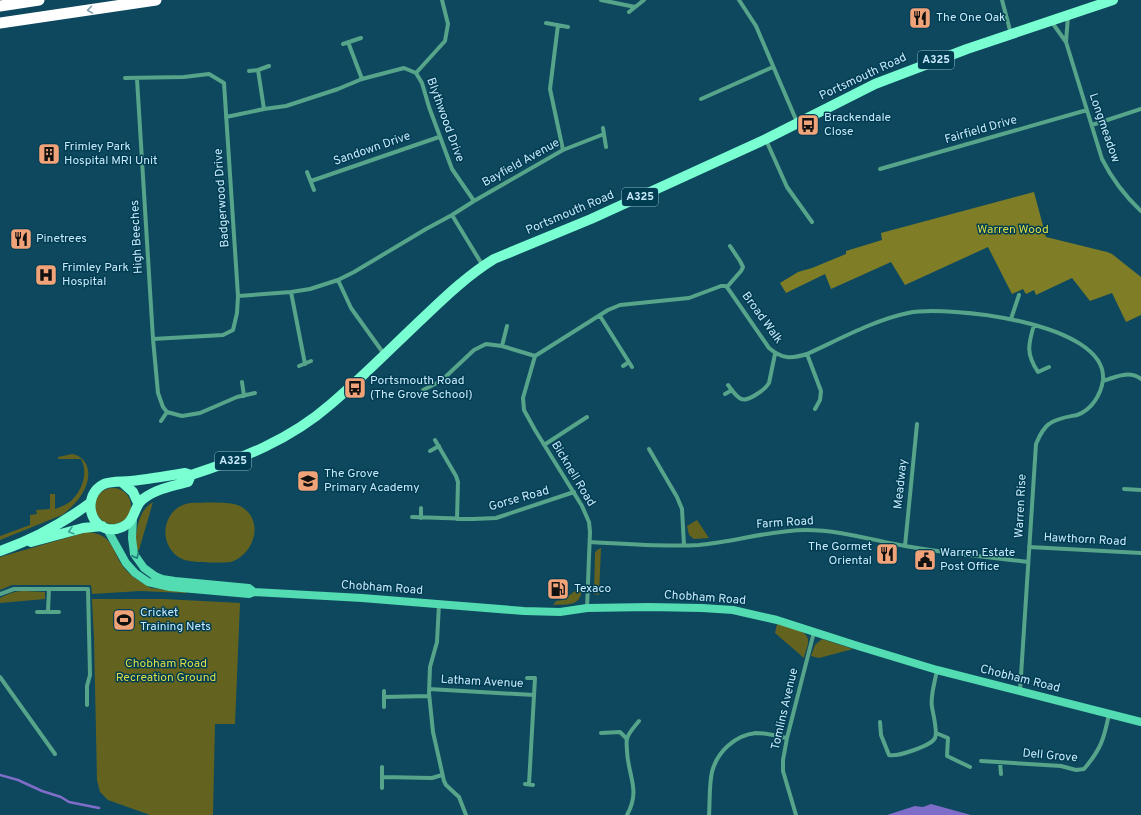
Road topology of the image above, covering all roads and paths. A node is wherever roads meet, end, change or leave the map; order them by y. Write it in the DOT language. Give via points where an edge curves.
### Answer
graph roads {
  1 [pos="39,0"];
  2 [pos="156,0"];
  3 [pos="442,0"];
  4 [pos="602,0"];
  5 [pos="644,0"];
  6 [pos="739,0"];
  7 [pos="1002,0"];
  8 [pos="1114,0"];
  9 [pos="0,6"];
  10 [pos="635,7"];
  11 [pos="629,12"];
  12 [pos="1068,16"];
  13 [pos="1051,21"];
  14 [pos="0,23"];
  15 [pos="546,23"];
  16 [pos="558,25"];
  17 [pos="568,27"];
  18 [pos="1011,34"];
  19 [pos="362,38"];
  20 [pos="1066,42"];
  21 [pos="269,66"];
  22 [pos="773,67"];
  23 [pos="258,70"];
  24 [pos="249,71"];
  25 [pos="416,73"];
  26 [pos="125,78"];
  27 [pos="137,79"];
  28 [pos="362,79"];
  29 [pos="701,99"];
  30 [pos="264,109"];
  31 [pos="1087,110"];
  32 [pos="1141,110"];
  33 [pos="226,117"];
  34 [pos="797,123"];
  35 [pos="1092,125"];
  36 [pos="602,128"];
  37 [pos="604,134"];
  38 [pos="439,136"];
  39 [pos="766,139"];
  40 [pos="606,147"];
  41 [pos="564,150"];
  42 [pos="880,169"];
  43 [pos="307,172"];
  44 [pos="311,181"];
  45 [pos="314,190"];
  46 [pos="474,201"];
  47 [pos="1141,211"];
  48 [pos="452,216"];
  49 [pos="812,222"];
  50 [pos="730,246"];
  51 [pos="483,266"];
  52 [pos="338,280"];
  53 [pos="727,287"];
  54 [pos="292,292"];
  55 [pos="1019,295"];
  56 [pos="238,296"];
  57 [pos="600,316"];
  58 [pos="1011,319"];
  59 [pos="1034,325"];
  60 [pos="507,326"];
  61 [pos="153,339"];
  62 [pos="502,346"];
  63 [pos="384,354"];
  64 [pos="776,354"];
  65 [pos="807,354"];
  66 [pos="535,356"];
  67 [pos="311,361"];
  68 [pos="629,362"];
  69 [pos="305,364"];
  70 [pos="299,366"];
  71 [pos="623,366"];
  72 [pos="632,367"];
  73 [pos="1049,367"];
  74 [pos="426,378"];
  75 [pos="1141,379"];
  76 [pos="1103,381"];
  77 [pos="242,382"];
  78 [pos="431,385"];
  79 [pos="728,385"];
  80 [pos="423,390"];
  81 [pos="732,390"];
  82 [pos="255,393"];
  83 [pos="725,394"];
  84 [pos="244,396"];
  85 [pos="815,409"];
  86 [pos="167,412"];
  87 [pos="587,417"];
  88 [pos="161,421"];
  89 [pos="917,424"];
  90 [pos="435,440"];
  91 [pos="544,445"];
  92 [pos="439,446"];
  93 [pos="649,449"];
  94 [pos="430,451"];
  95 [pos="191,475"];
  96 [pos="122,482"];
  97 [pos="1124,489"];
  98 [pos="1141,490"];
  99 [pos="574,492"];
  100 [pos="90,502"];
  101 [pos="138,503"];
  102 [pos="421,508"];
  103 [pos="412,517"];
  104 [pos="133,518"];
  105 [pos="421,518"];
  106 [pos="457,519"];
  107 [pos="104,528"];
  108 [pos="590,542"];
  109 [pos="17,545"];
  110 [pos="684,545"];
  111 [pos="905,546"];
  112 [pos="1029,547"];
  113 [pos="0,551"];
  114 [pos="1141,553"];
  115 [pos="1028,562"];
  116 [pos="49,589"];
  117 [pos="254,592"];
  118 [pos="0,594"];
  119 [pos="439,604"];
  120 [pos="587,608"];
  121 [pos="37,612"];
  122 [pos="48,612"];
  123 [pos="59,612"];
  124 [pos="814,632"];
  125 [pos="937,670"];
  126 [pos="0,677"];
  127 [pos="527,678"];
  128 [pos="429,689"];
  129 [pos="1020,691"];
  130 [pos="384,692"];
  131 [pos="534,695"];
  132 [pos="429,696"];
  133 [pos="384,697"];
  134 [pos="87,704"];
  135 [pos="384,707"];
  136 [pos="1110,714"];
  137 [pos="639,721"];
  138 [pos="880,722"];
  139 [pos="1141,722"];
  140 [pos="601,733"];
  141 [pos="936,733"];
  142 [pos="787,738"];
  143 [pos="627,739"];
  144 [pos="55,754"];
  145 [pos="981,761"];
  146 [pos="1000,763"];
  147 [pos="382,767"];
  148 [pos="970,767"];
  149 [pos="1001,774"];
  150 [pos="442,775"];
  151 [pos="382,777"];
  152 [pos="529,784"];
  153 [pos="382,788"];
  154 [pos="466,815"];
  155 [pos="627,815"];
  156 [pos="709,815"];
  157 [pos="796,815"];
  1 -- 9 [label="highway"];
  2 -- 14 [label="highway, one-way"];
  3 -- 25 [label="street" via="448,24 445,41"];
  4 -- 10 [label="street"];
  5 -- 10 [label="street"];
  6 -- 22 [label="street" via="756,26"];
  7 -- 18 [label="street"];
  8 -- 12 [label="main road, Portsmouth Road / A325"];
  10 -- 11 [label="street"];
  12 -- 13 [label="main road, Portsmouth Road / A325"];
  12 -- 20 [label="street"];
  13 -- 18 [label="main road, Portsmouth Road / A325"];
  13 -- 20 [label="street"];
  15 -- 16 [label="street"];
  16 -- 17 [label="street"];
  16 -- 41 [label="street" via="550,89"];
  18 -- 34 [label="main road, Portsmouth Road / A325" via="875,84"];
  19 -- 28 [label="street" via="345,43"];
  20 -- 31 [label="street, Longmeadow"];
  21 -- 23 [label="street"];
  22 -- 29 [label="street"];
  22 -- 34 [label="street"];
  23 -- 24 [label="street"];
  23 -- 30 [label="street"];
  25 -- 28 [label="street, Blythwood Drive" via="404,68"];
  25 -- 38 [label="street, Blythwood Drive" via="422,83"];
  26 -- 27 [label="street, Badgerwood Drive"];
  27 -- 33 [label="street, Badgerwood Drive" via="209,74 224,83"];
  27 -- 61 [label="street, High Beeches"];
  28 -- 30 [label="street, Blythwood Drive" via="286,106"];
  30 -- 33 [label="street, Blythwood Drive"];
  31 -- 35 [label="street, Longmeadow"];
  31 -- 42 [label="street, Fairfield Drive"];
  32 -- 35 [label="street"];
  33 -- 56 [label="street, Badgerwood Drive"];
  34 -- 39 [label="main road, Portsmouth Road / A325"];
  35 -- 47 [label="street, Longmeadow" via="1102,159 1110,174"];
  36 -- 37 [label="street"];
  37 -- 40 [label="street"];
  37 -- 41 [label="street, Bayfield Avenue"];
  38 -- 44 [label="street, Sandown Drive"];
  38 -- 46 [label="street, Blythwood Drive" via="452,169"];
  39 -- 49 [label="street" via="787,187"];
  39 -- 51 [label="main road, Portsmouth Road / A325"];
  41 -- 46 [label="street, Bayfield Avenue"];
  43 -- 44 [label="street"];
  44 -- 45 [label="street"];
  46 -- 48 [label="street, Bayfield Avenue"];
  48 -- 51 [label="street"];
  48 -- 52 [label="street, Bayfield Avenue"];
  50 -- 53 [label="street" via="743,267"];
  51 -- 63 [label="main road, Portsmouth Road / A325"];
  52 -- 54 [label="street, Bayfield Avenue"];
  52 -- 63 [label="street" via="351,308"];
  53 -- 57 [label="street" via="721,286 689,298 620,304"];
  53 -- 64 [label="street, Broad Walk" via="769,348"];
  54 -- 56 [label="street, Bayfield Avenue"];
  54 -- 69 [label="street"];
  55 -- 58 [label="street"];
  56 -- 61 [label="street, Badgerwood Drive" via="234,330 223,335"];
  57 -- 66 [label="street"];
  57 -- 68 [label="street"];
  58 -- 59 [label="street"];
  58 -- 65 [label="street" via="967,312 910,312 881,321"];
  59 -- 73 [label="street" via="1028,348 1032,362 1038,372"];
  59 -- 76 [label="street" via="1067,337 1085,348 1100,366"];
  60 -- 62 [label="street"];
  61 -- 86 [label="street, High Beeches" via="158,394"];
  62 -- 66 [label="street"];
  62 -- 78 [label="street" via="486,344 478,348 441,381"];
  63 -- 95 [label="main road, Portsmouth Road / A325" via="330,405 294,431 233,461"];
  64 -- 65 [label="street, Broad Walk" via="793,358"];
  64 -- 81 [label="street" via="770,384 767,387 750,399 743,400"];
  65 -- 85 [label="street" via="821,391"];
  66 -- 91 [label="street, Bicknell Road" via="523,406 526,416"];
  67 -- 69 [label="street"];
  68 -- 71 [label="street"];
  68 -- 72 [label="street"];
  69 -- 70 [label="street"];
  74 -- 78 [label="street"];
  75 -- 76 [label="street" via="1130,375"];
  76 -- 112 [label="street, Warren Rise" via="1097,399 1086,410 1049,424 1039,435 1035,449"];
  77 -- 84 [label="street"];
  78 -- 80 [label="street"];
  79 -- 81 [label="street"];
  81 -- 83 [label="street"];
  82 -- 84 [label="street"];
  84 -- 86 [label="street" via="200,413 182,416"];
  86 -- 88 [label="street"];
  87 -- 91 [label="street"];
  89 -- 111 [label="street, Meadway"];
  90 -- 92 [label="street"];
  91 -- 99 [label="street, Bicknell Road"];
  92 -- 94 [label="street"];
  92 -- 106 [label="street" via="458,482"];
  93 -- 110 [label="street" via="682,510"];
  95 -- 96 [label="main road, A325" via="185,473"];
  95 -- 101 [label="main road, A325" via="188,482 155,491"];
  96 -- 100 [label="main road" via="102,485"];
  96 -- 101 [label="main road" via="128,486"];
  97 -- 98 [label="street"];
  99 -- 106 [label="street, Gorse Road" via="496,518"];
  99 -- 108 [label="street, Bicknell Road" via="589,522"];
  100 -- 107 [label="main road" via="92,516"];
  100 -- 109 [label="main road" via="62,522"];
  101 -- 104 [label="main road"];
  102 -- 105 [label="street"];
  103 -- 105 [label="street, Gorse Road"];
  104 -- 107 [label="main road" via="117,529"];
  104 -- 117 [label="main road, Chobham Road, one-way" via="134,554 144,568 155,576 175,581 249,588"];
  105 -- 106 [label="street, Gorse Road"];
  107 -- 109 [label="main road, one-way" via="83,528"];
  107 -- 117 [label="main road, Chobham Road" via="131,569 153,584 248,594"];
  108 -- 110 [label="street, Farm Road"];
  108 -- 120 [label="street, Bicknell Road"];
  109 -- 113 [label="main road"];
  110 -- 111 [label="street, Farm Road" via="806,530 858,536"];
  111 -- 115 [label="street, Farm Road"];
  112 -- 114 [label="street, Hawthorn Road"];
  112 -- 115 [label="street, Warren Rise"];
  115 -- 129 [label="street, Warren Rise"];
  116 -- 118 [label="street" via="12,589"];
  116 -- 122 [label="street"];
  116 -- 134 [label="street" via="88,589 90,675"];
  117 -- 119 [label="main road, Chobham Road"];
  119 -- 120 [label="main road, Chobham Road" via="550,612"];
  119 -- 128 [label="street" via="437,642 430,667"];
  120 -- 124 [label="main road, Chobham Road" via="723,609 765,616"];
  121 -- 122 [label="street"];
  122 -- 123 [label="street"];
  124 -- 125 [label="main road, Chobham Road"];
  124 -- 142 [label="street, Tomlins Avenue"];
  125 -- 129 [label="main road, Chobham Road"];
  125 -- 141 [label="street" via="932,705"];
  126 -- 144 [label="street"];
  127 -- 131 [label="street, Latham Avenue" via="535,678"];
  128 -- 131 [label="street, Latham Avenue"];
  128 -- 132 [label="street"];
  129 -- 136 [label="main road, Chobham Road"];
  130 -- 133 [label="street"];
  131 -- 152 [label="street, Latham Avenue"];
  132 -- 133 [label="street"];
  132 -- 150 [label="street"];
  133 -- 135 [label="street"];
  136 -- 139 [label="main road, Chobham Road"];
  136 -- 146 [label="street, Dell Grove" via="1102,742 1084,769"];
  137 -- 143 [label="street"];
  138 -- 141 [label="street" via="885,747 889,755 894,756 931,742"];
  140 -- 143 [label="street" via="620,732"];
  141 -- 148 [label="street" via="948,738 947,756"];
  142 -- 156 [label="street" via="755,733 739,739 724,750 718,756 712,771"];
  142 -- 157 [label="street, Tomlins Avenue" via="783,771"];
  143 -- 155 [label="street" via="634,796"];
  145 -- 146 [label="street, Dell Grove"];
  146 -- 149 [label="street"];
  147 -- 151 [label="street"];
  150 -- 151 [label="street" via="432,778"];
  150 -- 154 [label="street" via="446,785 459,797"];
  151 -- 153 [label="street"];
}
